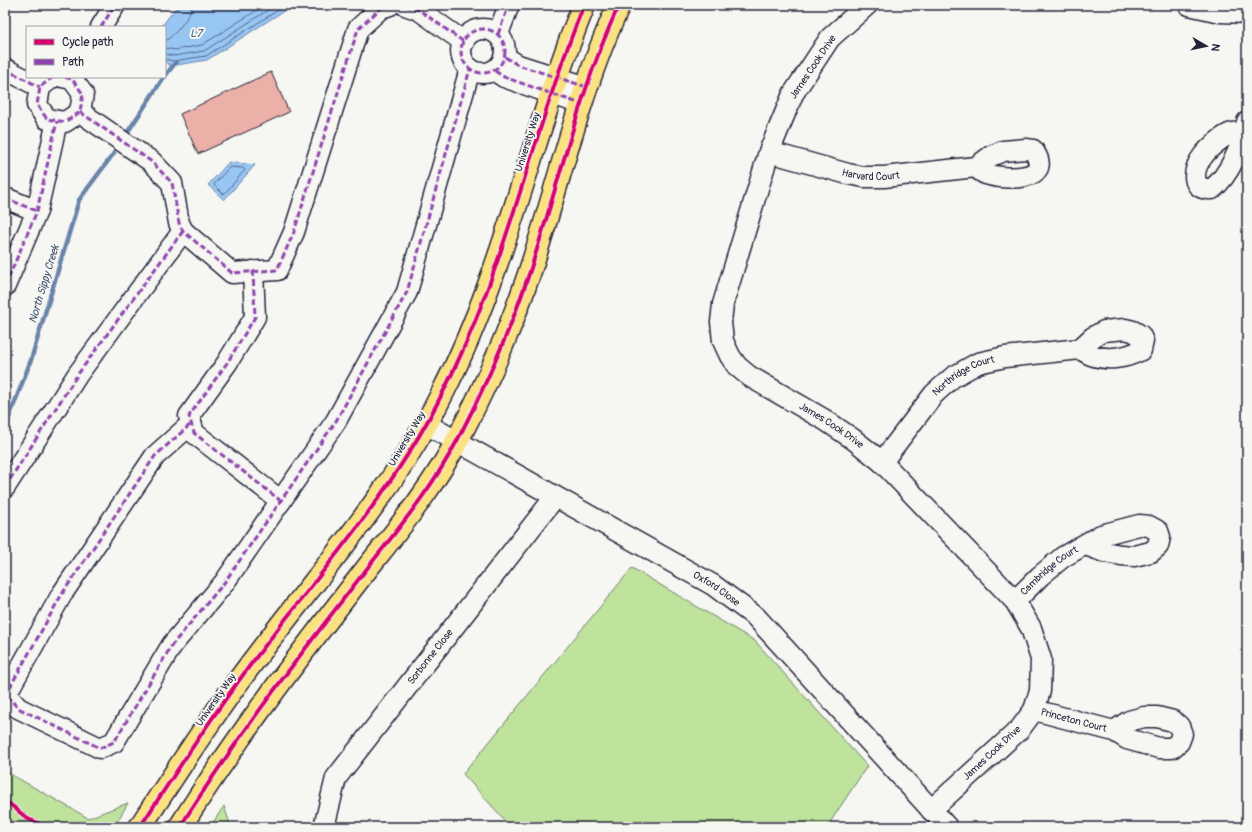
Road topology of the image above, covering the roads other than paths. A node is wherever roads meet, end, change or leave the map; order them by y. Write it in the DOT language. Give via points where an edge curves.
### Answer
graph roads {
  1 [pos="115,5"];
  2 [pos="390,5"];
  3 [pos="405,5"];
  4 [pos="509,5"];
  5 [pos="584,5"];
  6 [pos="619,5"];
  7 [pos="867,5"];
  8 [pos="1189,5"];
  9 [pos="1247,14"];
  10 [pos="102,26"];
  11 [pos="498,34"];
  12 [pos="464,42"];
  13 [pos="500,64"];
  14 [pos="5,69"];
  15 [pos="470,69"];
  16 [pos="26,76"];
  17 [pos="33,78"];
  18 [pos="69,78"];
  19 [pos="46,82"];
  20 [pos="554,86"];
  21 [pos="584,95"];
  22 [pos="80,112"];
  23 [pos="57,121"];
  24 [pos="769,152"];
  25 [pos="976,167"];
  26 [pos="5,198"];
  27 [pos="37,211"];
  28 [pos="183,231"];
  29 [pos="253,271"];
  30 [pos="5,286"];
  31 [pos="1080,349"];
  32 [pos="191,424"];
  33 [pos="426,424"];
  34 [pos="457,442"];
  35 [pos="882,462"];
  36 [pos="5,487"];
  37 [pos="555,497"];
  38 [pos="281,501"];
  39 [pos="1086,545"];
  40 [pos="1016,601"];
  41 [pos="5,698"];
  42 [pos="1034,710"];
  43 [pos="1114,731"];
  44 [pos="931,810"];
  45 [pos="140,827"];
  46 [pos="180,827"];
  47 [pos="324,827"];
  48 [pos="947,827"];
  1 -- 10 [label="street"];
  2 -- 29 [label="street" via="381,8 358,29 294,232 276,270"];
  3 -- 12 [label="street" via="419,10"];
  4 -- 11 [label="street"];
  5 -- 20 [label="main road, University Way"];
  6 -- 21 [label="main road"];
  7 -- 24 [label="street, James Cook Drive" via="830,38 793,94"];
  8 -- 9 [label="street" via="1220,12"];
  11 -- 12 [label="street" via="481,29 468,36"];
  11 -- 13 [label="street" via="506,49"];
  12 -- 15 [label="street" via="462,56"];
  13 -- 15 [label="street" via="486,74"];
  13 -- 20 [label="street" via="504,77"];
  14 -- 16 [label="street"];
  15 -- 38 [label="street" via="407,292 336,421"];
  17 -- 19 [label="street"];
  18 -- 22 [label="street" via="83,94"];
  19 -- 23 [label="street" via="37,104 47,120"];
  20 -- 21 [label="street"];
  20 -- 33 [label="main road, University Way" via="489,285 444,392"];
  21 -- 34 [label="main road" via="517,309 488,379"];
  22 -- 23 [label="street" via="65,122"];
  22 -- 28 [label="street" via="152,162 172,183 179,223"];
  23 -- 27 [label="street"];
  24 -- 25 [label="street, Harvard Court" via="864,177 884,178"];
  24 -- 35 [label="street, James Cook Drive" via="723,304 723,341 730,356 749,376 825,420"];
  26 -- 27 [label="street"];
  27 -- 30 [label="street"];
  28 -- 29 [label="street" via="232,272"];
  28 -- 36 [label="street" via="78,374"];
  29 -- 32 [label="street" via="254,317 227,363 189,416"];
  31 -- 35 [label="street, Northridge Court" via="1005,357 978,364 953,377 934,394"];
  32 -- 38 [label="street" via="194,433"];
  32 -- 41 [label="street" via="156,456 62,594"];
  33 -- 34 [label="street, Oxford Close"];
  33 -- 45 [label="main road, University Way" via="394,478 366,518 230,693"];
  34 -- 37 [label="street, Oxford Close"];
  34 -- 46 [label="main road" via="419,501 290,669 231,750"];
  35 -- 40 [label="street, James Cook Drive"];
  37 -- 44 [label="street, Oxford Close" via="713,585 756,617"];
  37 -- 47 [label="street, Sorbonne Close" via="336,778"];
  38 -- 41 [label="street" via="224,583 172,645 114,742 100,748 18,708 10,699"];
  39 -- 40 [label="street, Cambridge Court" via="1063,557"];
  40 -- 42 [label="street, James Cook Drive" via="1031,628 1041,659 1040,691"];
  42 -- 43 [label="street, Princeton Court"];
  42 -- 44 [label="street, James Cook Drive" via="1020,729"];
  44 -- 48 [label="street, Oxford Close"];
}
